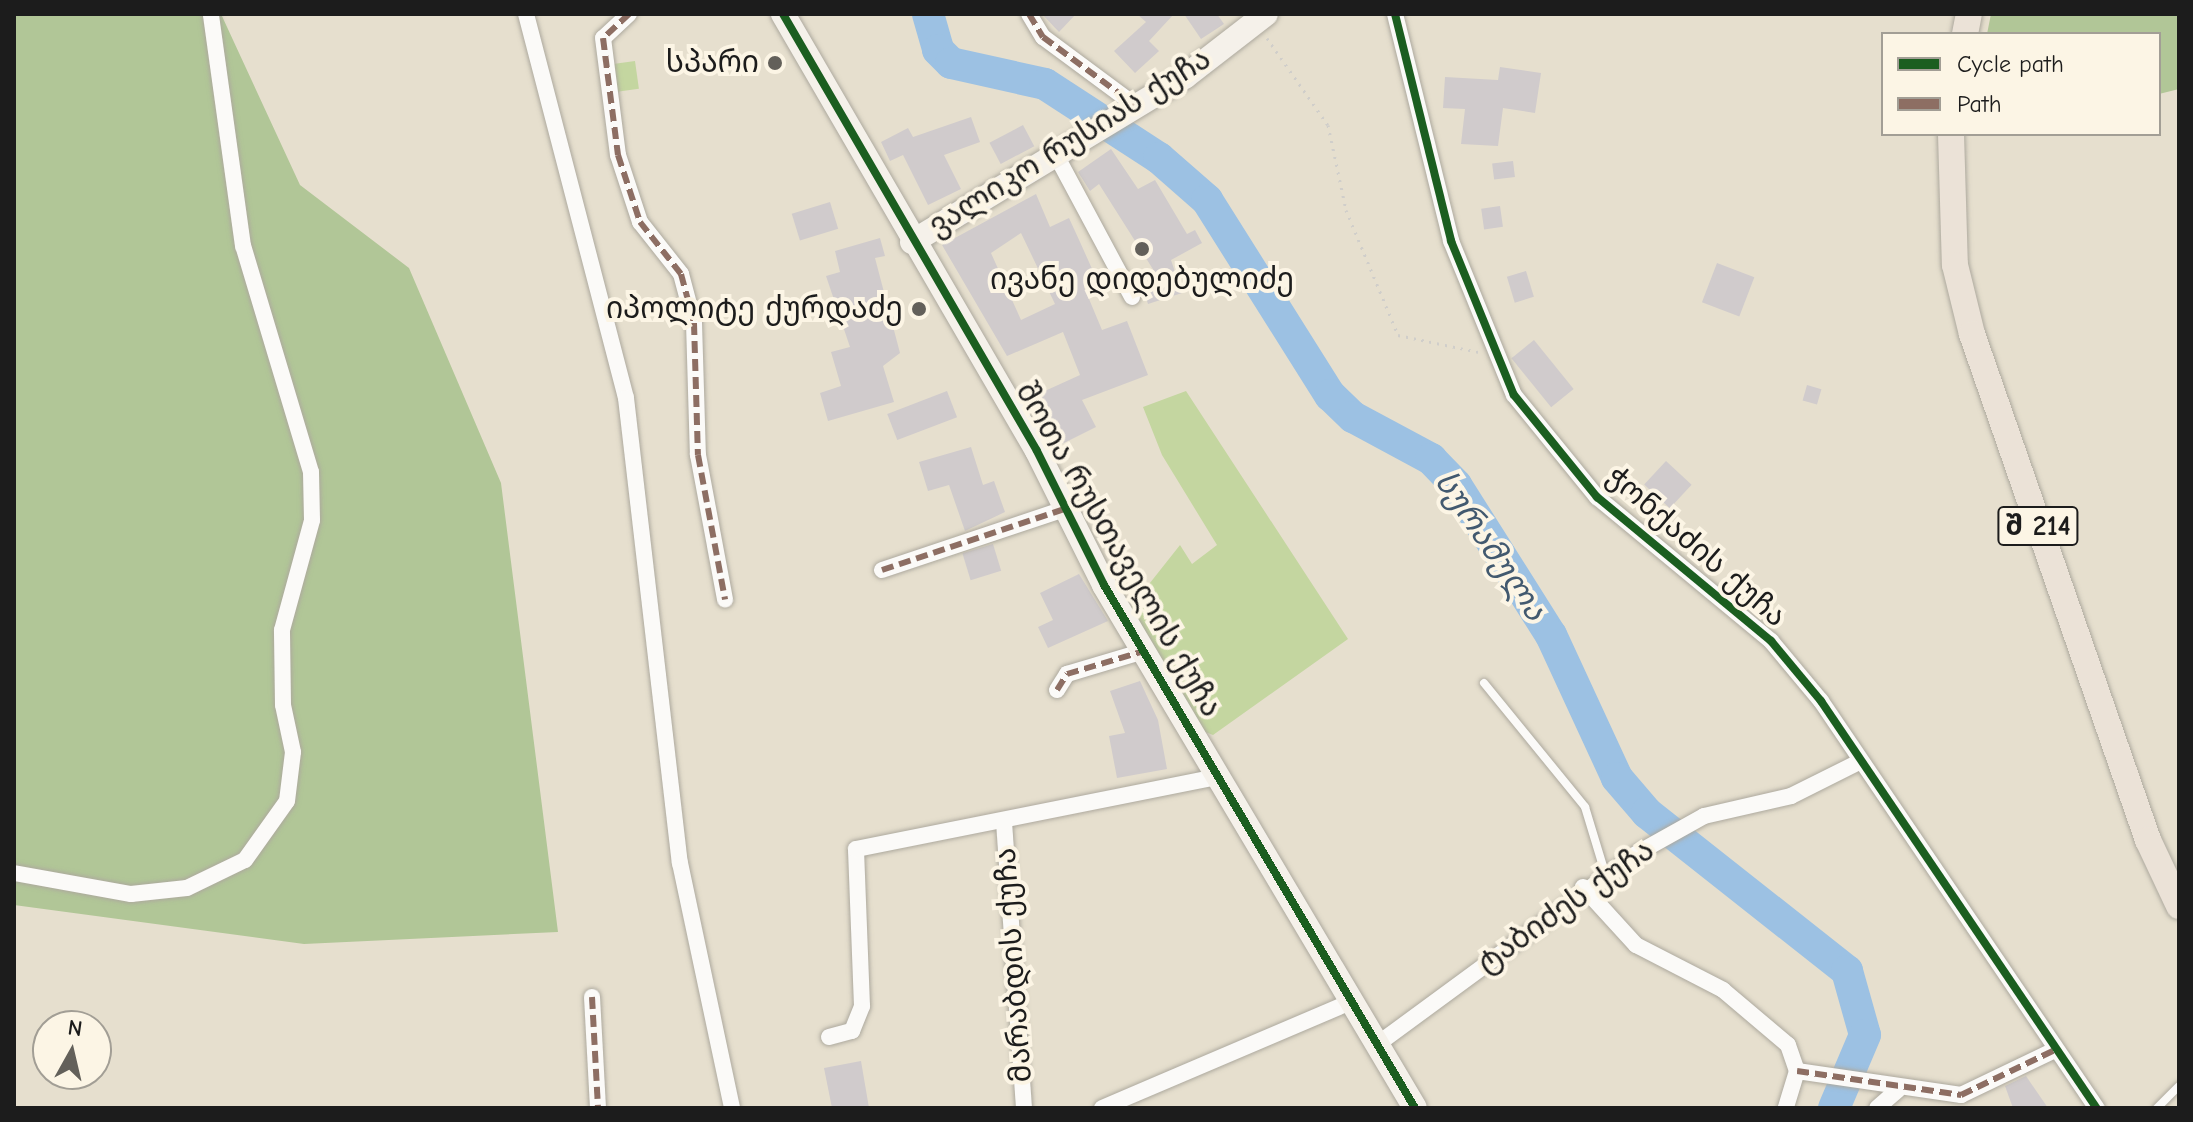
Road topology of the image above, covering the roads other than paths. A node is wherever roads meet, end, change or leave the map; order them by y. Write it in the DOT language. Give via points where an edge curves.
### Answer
graph roads {
  1 [pos="211,14"];
  2 [pos="526,14"];
  3 [pos="629,14"];
  4 [pos="783,14"];
  5 [pos="1029,14"];
  6 [pos="1395,14"];
  7 [pos="1261,18"];
  8 [pos="1132,107"];
  9 [pos="1951,136"];
  10 [pos="1056,155"];
  11 [pos="912,242"];
  12 [pos="1132,297"];
  13 [pos="1064,509"];
  14 [pos="882,570"];
  15 [pos="725,599"];
  16 [pos="1144,651"];
  17 [pos="1484,683"];
  18 [pos="1057,690"];
  19 [pos="1861,761"];
  20 [pos="1221,776"];
  21 [pos="1004,822"];
  22 [pos="14,873"];
  23 [pos="1605,873"];
  24 [pos="1583,887"];
  25 [pos="2179,906"];
  26 [pos="592,997"];
  27 [pos="1348,1003"];
  28 [pos="829,1037"];
  29 [pos="1375,1046"];
  30 [pos="2055,1050"];
  31 [pos="1797,1071"];
  32 [pos="2179,1086"];
  33 [pos="1890,1088"];
  34 [pos="598,1108"];
  35 [pos="732,1108"];
  36 [pos="1024,1108"];
  37 [pos="1102,1108"];
  38 [pos="1415,1108"];
  39 [pos="1786,1108"];
  40 [pos="1877,1108"];
  41 [pos="2097,1108"];
  42 [pos="2157,1108"];
  1 -- 22 [label="street" via="243,246 311,472 312,520 282,630 283,705 293,752 287,801 245,860 187,888 131,894"];
  2 -- 35 [label="street" via="626,398 680,863"];
  3 -- 15 [label="street" via="603,38 618,155 640,222 681,274 694,323 698,455"];
  4 -- 11 [label="street, შოთა რუსთაველის ქუჩა"];
  5 -- 8 [label="street" via="1043,37"];
  6 -- 19 [label="street, ჭონქაძის ქუჩა" via="1451,241 1489,344 1541,435 1597,497 1771,641"];
  7 -- 8 [label="street, ვალიკო რუსიას ქუჩა"];
  8 -- 10 [label="street, ვალიკო რუსიას ქუჩა"];
  9 -- 25 [label="main road, შ 214" via="1955,265 1985,376 2148,840"];
  10 -- 11 [label="street, ვალიკო რუსიას ქუჩა"];
  10 -- 12 [label="street"];
  11 -- 13 [label="street, შოთა რუსთაველის ქუჩა"];
  13 -- 14 [label="street"];
  13 -- 16 [label="street, შოთა რუსთაველის ქუჩა"];
  16 -- 18 [label="street" via="1067,674"];
  16 -- 20 [label="street, შოთა რუსთაველის ქუჩა"];
  17 -- 23 [label="lane" via="1585,807"];
  19 -- 23 [label="street, ტაბიძეს ქუჩა" via="1791,796 1704,816"];
  19 -- 30 [label="street, ჭონქაძის ქუჩა"];
  20 -- 21 [label="street"];
  20 -- 27 [label="street, შოთა რუსთაველის ქუჩა"];
  21 -- 28 [label="street" via="856,849 862,1006 852,1031"];
  21 -- 36 [label="street, მარაბდის ქუჩა"];
  23 -- 24 [label="street, ტაბიძეს ქუჩა"];
  24 -- 29 [label="street, ტაბიძეს ქუჩა"];
  24 -- 31 [label="street" via="1636,945 1752,1010 1788,1045"];
  26 -- 34 [label="street"];
  27 -- 29 [label="street, შოთა რუსთაველის ქუჩა"];
  27 -- 37 [label="street"];
  29 -- 38 [label="street, შოთა რუსთაველის ქუჩა"];
  30 -- 33 [label="street" via="1961,1095"];
  30 -- 41 [label="street, ჭონქაძის ქუჩა"];
  31 -- 33 [label="street"];
  31 -- 39 [label="street"];
  32 -- 42 [label="lane"];
  33 -- 40 [label="street"];
}
